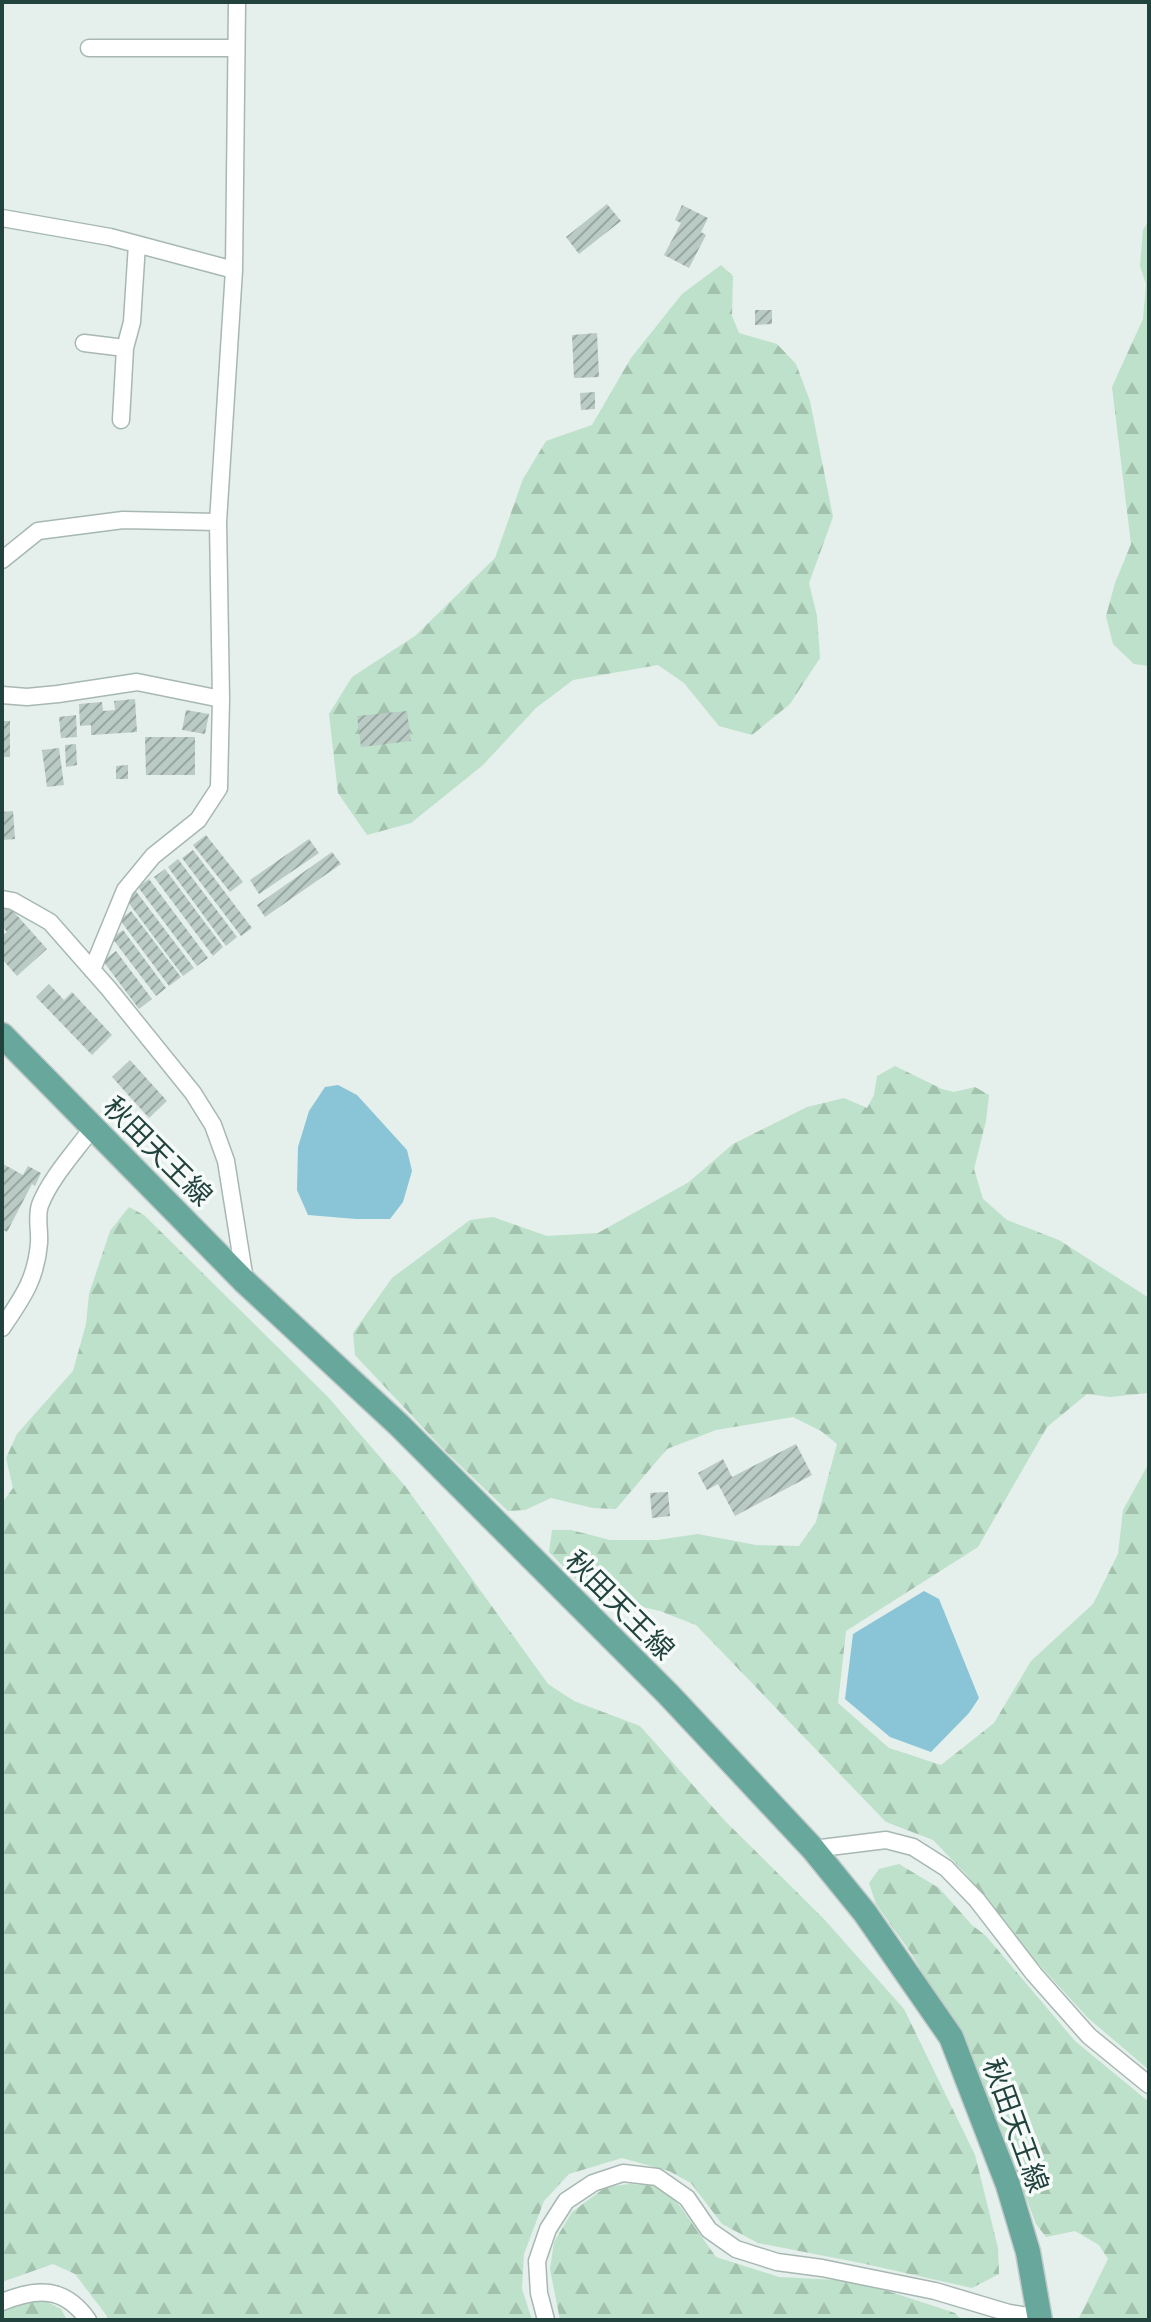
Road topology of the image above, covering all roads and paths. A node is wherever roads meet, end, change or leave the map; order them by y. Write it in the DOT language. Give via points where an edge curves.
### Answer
graph roads {
  1 [pos="237,2"];
  2 [pos="89,48"];
  3 [pos="236,48"];
  4 [pos="2,218"];
  5 [pos="137,244"];
  6 [pos="234,270"];
  7 [pos="84,343"];
  8 [pos="125,348"];
  9 [pos="121,420"];
  10 [pos="218,522"];
  11 [pos="2,560"];
  12 [pos="2,695"];
  13 [pos="221,699"];
  14 [pos="2,899"];
  15 [pos="92,970"];
  16 [pos="2,1035"];
  17 [pos="93,1127"];
  18 [pos="245,1282"];
  19 [pos="2,1328"];
  20 [pos="813,1849"];
  21 [pos="1149,2085"];
  22 [pos="2,2302"];
  23 [pos="1040,2319"];
  24 [pos="88,2320"];
  25 [pos="546,2320"];
  1 -- 3 [label="street"];
  2 -- 3 [label="street"];
  3 -- 6 [label="street"];
  4 -- 5 [label="street"];
  5 -- 6 [label="street"];
  5 -- 8 [label="street"];
  6 -- 10 [label="street"];
  7 -- 8 [label="street"];
  8 -- 9 [label="street"];
  10 -- 11 [label="street" via="123,520 38,531"];
  10 -- 13 [label="street"];
  12 -- 13 [label="street" via="27,697 137,682"];
  13 -- 15 [label="street" via="219,788 198,820 153,856 125,890"];
  14 -- 15 [label="street" via="50,922"];
  15 -- 18 [label="street" via="213,1125 226,1161"];
  16 -- 17 [label="main road, 秋田天王線"];
  17 -- 18 [label="main road, 秋田天王線"];
  17 -- 19 [label="street" via="39,1209 35,1272"];
  18 -- 20 [label="main road, 秋田天王線" via="399,1425 668,1694"];
  20 -- 21 [label="street" via="886,1840 913,1847 946,1868 1089,2036"];
  20 -- 23 [label="main road, 秋田天王線" via="865,1913 951,2037 1008,2185"];
  22 -- 24 [label="street" via="23,2293 51,2293 79,2308"];
  23 -- 25 [label="street" via="736,2249 709,2230 687,2198 657,2177 623,2173 593,2183 566,2201 548,2229 537,2261"];
}
